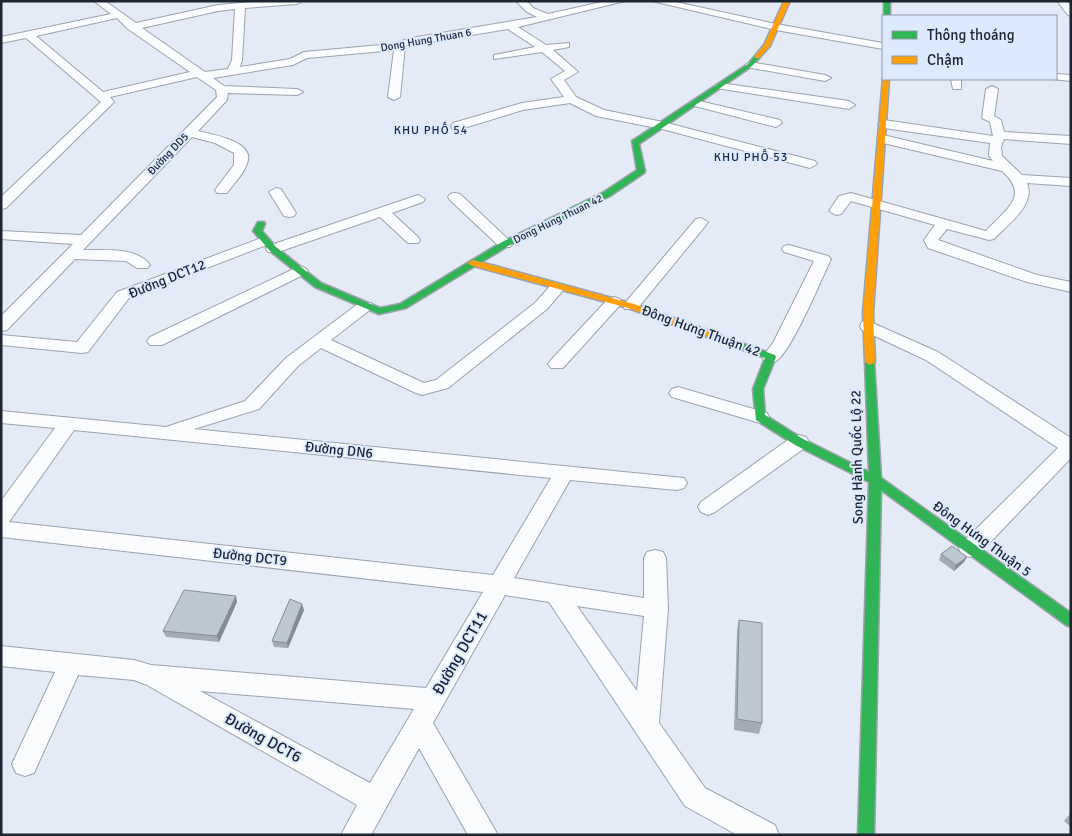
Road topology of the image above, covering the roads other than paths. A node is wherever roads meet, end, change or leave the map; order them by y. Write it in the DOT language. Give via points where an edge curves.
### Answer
graph roads {
  1 [pos="99,1"];
  2 [pos="206,1"];
  3 [pos="297,1"];
  4 [pos="521,1"];
  5 [pos="620,1"];
  6 [pos="657,1"];
  7 [pos="787,1"];
  8 [pos="887,1"];
  9 [pos="1062,1"];
  10 [pos="278,2"];
  11 [pos="240,6"];
  12 [pos="218,8"];
  13 [pos="1071,13"];
  14 [pos="118,15"];
  15 [pos="887,15"];
  16 [pos="548,18"];
  17 [pos="510,26"];
  18 [pos="132,27"];
  19 [pos="776,27"];
  20 [pos="28,34"];
  21 [pos="1,40"];
  22 [pos="400,45"];
  23 [pos="566,45"];
  24 [pos="882,46"];
  25 [pos="545,49"];
  26 [pos="498,57"];
  27 [pos="750,65"];
  28 [pos="233,71"];
  29 [pos="201,74"];
  30 [pos="1057,77"];
  31 [pos="826,78"];
  32 [pos="1071,78"];
  33 [pos="886,80"];
  34 [pos="720,86"];
  35 [pos="221,89"];
  36 [pos="992,89"];
  37 [pos="297,92"];
  38 [pos="101,96"];
  39 [pos="394,97"];
  40 [pos="572,99"];
  41 [pos="695,104"];
  42 [pos="849,105"];
  43 [pos="776,123"];
  44 [pos="884,124"];
  45 [pos="663,126"];
  46 [pos="459,131"];
  47 [pos="189,133"];
  48 [pos="998,137"];
  49 [pos="883,139"];
  50 [pos="1071,140"];
  51 [pos="810,164"];
  52 [pos="1002,167"];
  53 [pos="1020,179"];
  54 [pos="1071,182"];
  55 [pos="222,190"];
  56 [pos="276,192"];
  57 [pos="455,197"];
  58 [pos="418,199"];
  59 [pos="878,203"];
  60 [pos="1,205"];
  61 [pos="382,212"];
  62 [pos="836,212"];
  63 [pos="289,213"];
  64 [pos="701,222"];
  65 [pos="944,223"];
  66 [pos="261,224"];
  67 [pos="1,235"];
  68 [pos="84,240"];
  69 [pos="413,240"];
  70 [pos="505,244"];
  71 [pos="268,245"];
  72 [pos="789,249"];
  73 [pos="71,254"];
  74 [pos="473,264"];
  75 [pos="142,266"];
  76 [pos="300,271"];
  77 [pos="1071,287"];
  78 [pos="557,288"];
  79 [pos="614,302"];
  80 [pos="365,306"];
  81 [pos="632,306"];
  82 [pos="1,326"];
  83 [pos="868,326"];
  84 [pos="1,340"];
  85 [pos="156,341"];
  86 [pos="319,341"];
  87 [pos="771,357"];
  88 [pos="556,364"];
  89 [pos="678,393"];
  90 [pos="1,417"];
  91 [pos="760,417"];
  92 [pos="69,423"];
  93 [pos="166,432"];
  94 [pos="799,442"];
  95 [pos="1070,447"];
  96 [pos="564,472"];
  97 [pos="875,480"];
  98 [pos="676,483"];
  99 [pos="708,506"];
  100 [pos="1,516"];
  101 [pos="1,529"];
  102 [pos="970,549"];
  103 [pos="655,558"];
  104 [pos="499,585"];
  105 [pos="556,594"];
  106 [pos="656,610"];
  107 [pos="1071,621"];
  108 [pos="1,656"];
  109 [pos="71,664"];
  110 [pos="151,676"];
  111 [pos="432,700"];
  112 [pos="419,723"];
  113 [pos="646,726"];
  114 [pos="25,764"];
  115 [pos="375,800"];
  116 [pos="355,835"];
  117 [pos="484,835"];
  118 [pos="765,835"];
  119 [pos="866,835"];
  1 -- 14 [label="street"];
  2 -- 12 [label="street"];
  3 -- 10 [label="street"];
  4 -- 16 [label="street" via="530,10"];
  5 -- 16 [label="street, Dong Hung Thuan 6"];
  6 -- 19 [label="street"];
  7 -- 19 [label="street, Dong Hung Thuan 42"];
  8 -- 15 [label="street"];
  9 -- 13 [label="street"];
  10 -- 11 [label="street"];
  11 -- 12 [label="street"];
  11 -- 28 [label="street" via="237,60"];
  12 -- 18 [label="street"];
  14 -- 18 [label="street"];
  14 -- 20 [label="street"];
  16 -- 17 [label="street, Dong Hung Thuan 6"];
  17 -- 22 [label="street, Dong Hung Thuan 6"];
  17 -- 25 [label="street"];
  18 -- 29 [label="street"];
  19 -- 24 [label="street"];
  19 -- 27 [label="street, Dong Hung Thuan 42" via="768,46"];
  20 -- 21 [label="street"];
  20 -- 38 [label="street"];
  22 -- 28 [label="street, Dong Hung Thuan 6" via="304,55 294,62"];
  22 -- 39 [label="street"];
  23 -- 25 [label="street"];
  25 -- 26 [label="street"];
  25 -- 40 [label="street" via="573,72 557,79"];
  27 -- 31 [label="street"];
  27 -- 34 [label="street, Dong Hung Thuan 42"];
  28 -- 29 [label="street, Dong Hung Thuan 6"];
  29 -- 35 [label="street"];
  29 -- 38 [label="street, Dong Hung Thuan 6"];
  30 -- 32 [label="street"];
  33 -- 44 [label="street, Song Hành Quốc Lộ 22"];
  34 -- 41 [label="street, Dong Hung Thuan 42"];
  34 -- 42 [label="street"];
  35 -- 37 [label="street"];
  35 -- 47 [label="street, Đường DD5" via="223,98"];
  36 -- 48 [label="street" via="988,118 996,120"];
  38 -- 60 [label="street" via="108,102"];
  40 -- 45 [label="street" via="600,113"];
  40 -- 46 [label="street" via="519,107 457,126"];
  41 -- 43 [label="street"];
  41 -- 45 [label="street, Dong Hung Thuan 42"];
  44 -- 48 [label="street"];
  44 -- 49 [label="street, Song Hành Quốc Lộ 22"];
  45 -- 51 [label="street"];
  45 -- 70 [label="street, Dong Hung Thuan 42" via="635,144 641,171 607,194"];
  47 -- 55 [label="street" via="212,137 240,151 242,157 238,168"];
  47 -- 68 [label="street, Đường DD5"];
  48 -- 50 [label="street"];
  48 -- 52 [label="street" via="996,156"];
  49 -- 52 [label="street"];
  49 -- 59 [label="street, Song Hành Quốc Lộ 22"];
  52 -- 53 [label="street"];
  53 -- 54 [label="street"];
  53 -- 65 [label="street" via="1024,186 1022,201 989,236"];
  56 -- 63 [label="street"];
  57 -- 70 [label="street"];
  58 -- 61 [label="street"];
  59 -- 62 [label="street" via="847,198"];
  59 -- 65 [label="street"];
  59 -- 83 [label="street, Song Hành Quốc Lộ 22"];
  61 -- 69 [label="street"];
  61 -- 71 [label="street"];
  64 -- 81 [label="street"];
  65 -- 77 [label="street" via="931,240 934,245 1033,279"];
  66 -- 71 [label="street" via="257,230"];
  67 -- 68 [label="street"];
  68 -- 73 [label="street, Đường DD5"];
  70 -- 74 [label="street, Dong Hung Thuan 42"];
  71 -- 76 [label="street, Dong Hung Thuan 42"];
  71 -- 84 [label="street, Đường DCT12" via="123,295 82,348"];
  72 -- 87 [label="street" via="823,259 782,345"];
  73 -- 75 [label="street" via="130,257"];
  73 -- 82 [label="street, Đường DD5"];
  74 -- 78 [label="street, Đông Hưng Thuận 42"];
  74 -- 80 [label="street, Dong Hung Thuan 42" via="403,306 378,311"];
  76 -- 80 [label="street, Dong Hung Thuan 42" via="318,285"];
  76 -- 85 [label="street"];
  78 -- 79 [label="street, Đông Hưng Thuận 42"];
  78 -- 86 [label="street" via="541,306 442,384 422,389"];
  79 -- 81 [label="street, Đông Hưng Thuận 42"];
  79 -- 88 [label="street"];
  80 -- 86 [label="street"];
  81 -- 87 [label="street, Đông Hưng Thuận 42"];
  83 -- 95 [label="street" via="932,356"];
  83 -- 97 [label="street, Song Hành Quốc Lộ 22"];
  86 -- 93 [label="street" via="292,362 252,405"];
  87 -- 91 [label="street, Đông Hưng Thuận 42" via="758,389"];
  89 -- 91 [label="street"];
  90 -- 92 [label="street, Đường DN6"];
  91 -- 94 [label="street"];
  92 -- 93 [label="street, Đường DN6"];
  92 -- 100 [label="street"];
  93 -- 96 [label="street, Đường DN6"];
  94 -- 97 [label="street"];
  94 -- 99 [label="street"];
  95 -- 102 [label="street"];
  96 -- 98 [label="street, Đường DN6"];
  96 -- 104 [label="street, Đường DCT11"];
  97 -- 102 [label="street, Đông Hưng Thuận 5"];
  97 -- 119 [label="street, Song Hành Quốc Lộ 22"];
  101 -- 104 [label="street, Đường DCT9"];
  102 -- 107 [label="street, Đông Hưng Thuận 5"];
  103 -- 106 [label="street"];
  104 -- 105 [label="street"];
  104 -- 111 [label="street, Đường DCT11"];
  105 -- 106 [label="street"];
  105 -- 113 [label="street"];
  106 -- 113 [label="street"];
  108 -- 109 [label="street"];
  109 -- 110 [label="street" via="134,670"];
  109 -- 114 [label="street"];
  110 -- 111 [label="street"];
  110 -- 115 [label="street, Đường DCT6"];
  111 -- 112 [label="street, Đường DCT11"];
  112 -- 115 [label="street, Đường DCT11"];
  112 -- 117 [label="street"];
  113 -- 118 [label="street" via="695,797"];
  115 -- 116 [label="street, Đường DCT11"];
}
